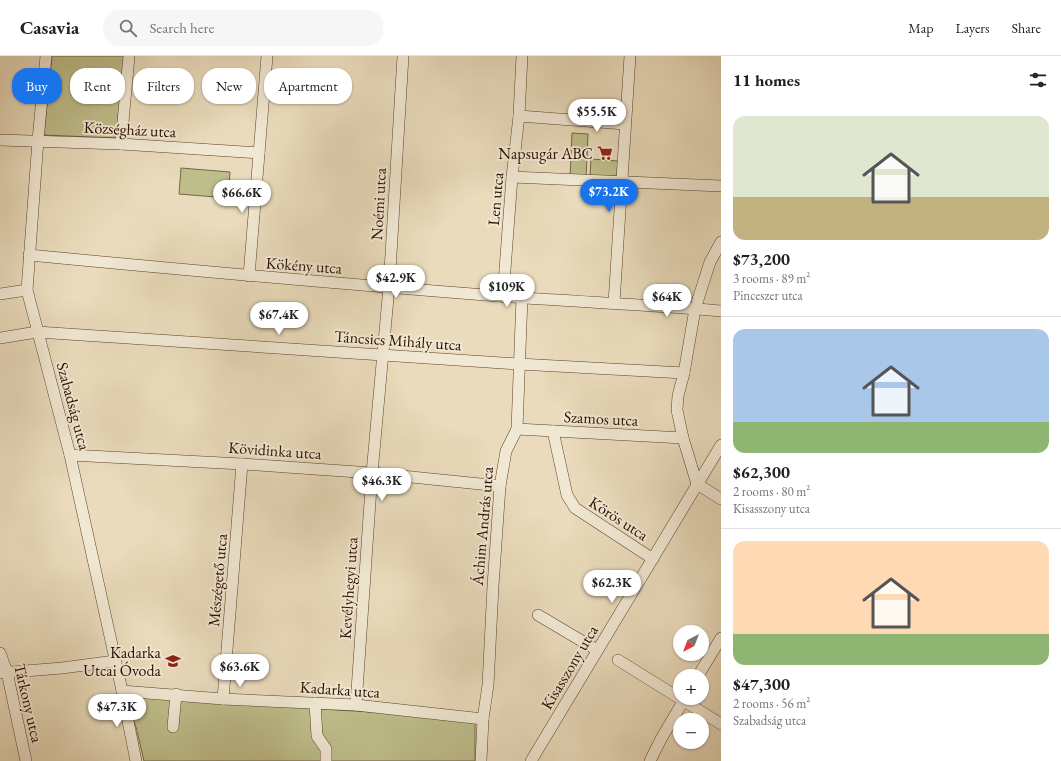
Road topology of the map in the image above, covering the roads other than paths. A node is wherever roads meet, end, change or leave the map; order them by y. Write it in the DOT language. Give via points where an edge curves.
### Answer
graph roads {
  1 [pos="46,56"];
  2 [pos="129,56"];
  3 [pos="266,56"];
  4 [pos="403,56"];
  5 [pos="522,56"];
  6 [pos="630,56"];
  7 [pos="519,116"];
  8 [pos="625,124"];
  9 [pos="0,140"];
  10 [pos="38,140"];
  11 [pos="121,144"];
  12 [pos="259,153"];
  13 [pos="512,178"];
  14 [pos="624,182"];
  15 [pos="721,186"];
  16 [pos="721,242"];
  17 [pos="29,255"];
  18 [pos="249,276"];
  19 [pos="389,287"];
  20 [pos="27,290"];
  21 [pos="0,294"];
  22 [pos="503,296"];
  23 [pos="522,297"];
  24 [pos="614,303"];
  25 [pos="695,309"];
  26 [pos="721,311"];
  27 [pos="37,332"];
  28 [pos="0,338"];
  29 [pos="382,355"];
  30 [pos="519,364"];
  31 [pos="684,373"];
  32 [pos="517,429"];
  33 [pos="553,431"];
  34 [pos="683,438"];
  35 [pos="721,445"];
  36 [pos="70,455"];
  37 [pos="242,464"];
  38 [pos="372,473"];
  39 [pos="697,484"];
  40 [pos="500,486"];
  41 [pos="721,499"];
  42 [pos="653,559"];
  43 [pos="538,615"];
  44 [pos="721,638"];
  45 [pos="597,650"];
  46 [pos="0,653"];
  47 [pos="618,660"];
  48 [pos="115,661"];
  49 [pos="702,669"];
  50 [pos="4,673"];
  51 [pos="122,691"];
  52 [pos="673,693"];
  53 [pos="176,694"];
  54 [pos="223,698"];
  55 [pos="315,703"];
  56 [pos="356,705"];
  57 [pos="681,705"];
  58 [pos="692,705"];
  59 [pos="483,719"];
  60 [pos="721,724"];
  61 [pos="173,728"];
  62 [pos="26,761"];
  63 [pos="136,761"];
  64 [pos="326,761"];
  65 [pos="481,761"];
  66 [pos="531,761"];
  67 [pos="650,761"];
  1 -- 10 [label="street, Szabadság utca"];
  2 -- 11 [label="street"];
  3 -- 12 [label="street"];
  4 -- 19 [label="street, Noémi utca"];
  5 -- 7 [label="street, Len utca"];
  6 -- 8 [label="street"];
  7 -- 8 [label="street"];
  7 -- 13 [label="street, Len utca"];
  8 -- 14 [label="street"];
  9 -- 10 [label="street, Községház utca"];
  10 -- 11 [label="street, Községház utca"];
  10 -- 17 [label="street, Szabadság utca"];
  11 -- 12 [label="street, Községház utca"];
  12 -- 18 [label="street"];
  13 -- 14 [label="street"];
  13 -- 22 [label="street, Len utca"];
  14 -- 15 [label="street"];
  14 -- 24 [label="street"];
  16 -- 25 [label="street" via="710,262"];
  17 -- 18 [label="street, Kökény utca"];
  17 -- 20 [label="street, Szabadság utca"];
  18 -- 19 [label="street, Kökény utca"];
  19 -- 22 [label="street, Kökény utca"];
  19 -- 29 [label="street, Noémi utca"];
  20 -- 21 [label="street"];
  20 -- 27 [label="street, Szabadság utca"];
  22 -- 23 [label="street, Kökény utca"];
  23 -- 24 [label="street, Kökény utca"];
  23 -- 30 [label="street, Áchim András utca"];
  24 -- 25 [label="street, Kökény utca"];
  25 -- 26 [label="street, Kökény utca"];
  25 -- 31 [label="street"];
  27 -- 28 [label="street, Táncsics Mihály utca"];
  27 -- 29 [label="street, Táncsics Mihály utca"];
  27 -- 36 [label="street, Szabadság utca"];
  29 -- 30 [label="street, Táncsics Mihály utca"];
  29 -- 38 [label="street, Noémi utca"];
  30 -- 31 [label="street, Táncsics Mihály utca"];
  30 -- 32 [label="street, Áchim András utca"];
  31 -- 34 [label="street" via="677,410"];
  32 -- 33 [label="street, Szamos utca"];
  32 -- 40 [label="street, Áchim András utca" via="506,451"];
  33 -- 34 [label="street, Szamos utca"];
  33 -- 42 [label="street, Körös utca" via="567,495 575,508"];
  34 -- 39 [label="street"];
  35 -- 39 [label="street, Kisasszony utca"];
  36 -- 37 [label="street, Kövidinka utca"];
  36 -- 48 [label="street, Szabadság utca"];
  37 -- 38 [label="street, Kövidinka utca"];
  37 -- 54 [label="street, Mészégető utca"];
  38 -- 40 [label="street, Kövidinka utca"];
  38 -- 56 [label="street, Kevélyhegyi utca"];
  39 -- 41 [label="street"];
  39 -- 42 [label="street, Kisasszony utca"];
  40 -- 59 [label="street, Áchim András utca" via="488,685"];
  42 -- 45 [label="street, Kisasszony utca"];
  43 -- 45 [label="street"];
  44 -- 49 [label="street"];
  45 -- 66 [label="street, Kisasszony utca"];
  46 -- 50 [label="street, Tárkony utca"];
  47 -- 52 [label="street"];
  48 -- 50 [label="street"];
  48 -- 51 [label="street, Szabadság utca"];
  50 -- 62 [label="street, Tárkony utca"];
  51 -- 53 [label="street, Kadarka utca"];
  51 -- 63 [label="street, Szabadság utca"];
  53 -- 54 [label="street, Kadarka utca"];
  53 -- 61 [label="street"];
  54 -- 55 [label="street, Kadarka utca"];
  55 -- 56 [label="street, Kadarka utca"];
  55 -- 64 [label="street" via="317,736 326,748"];
  56 -- 59 [label="street, Kadarka utca"];
  57 -- 67 [label="street"];
  58 -- 60 [label="street"];
  59 -- 65 [label="street, Áchim András utca"];
}
